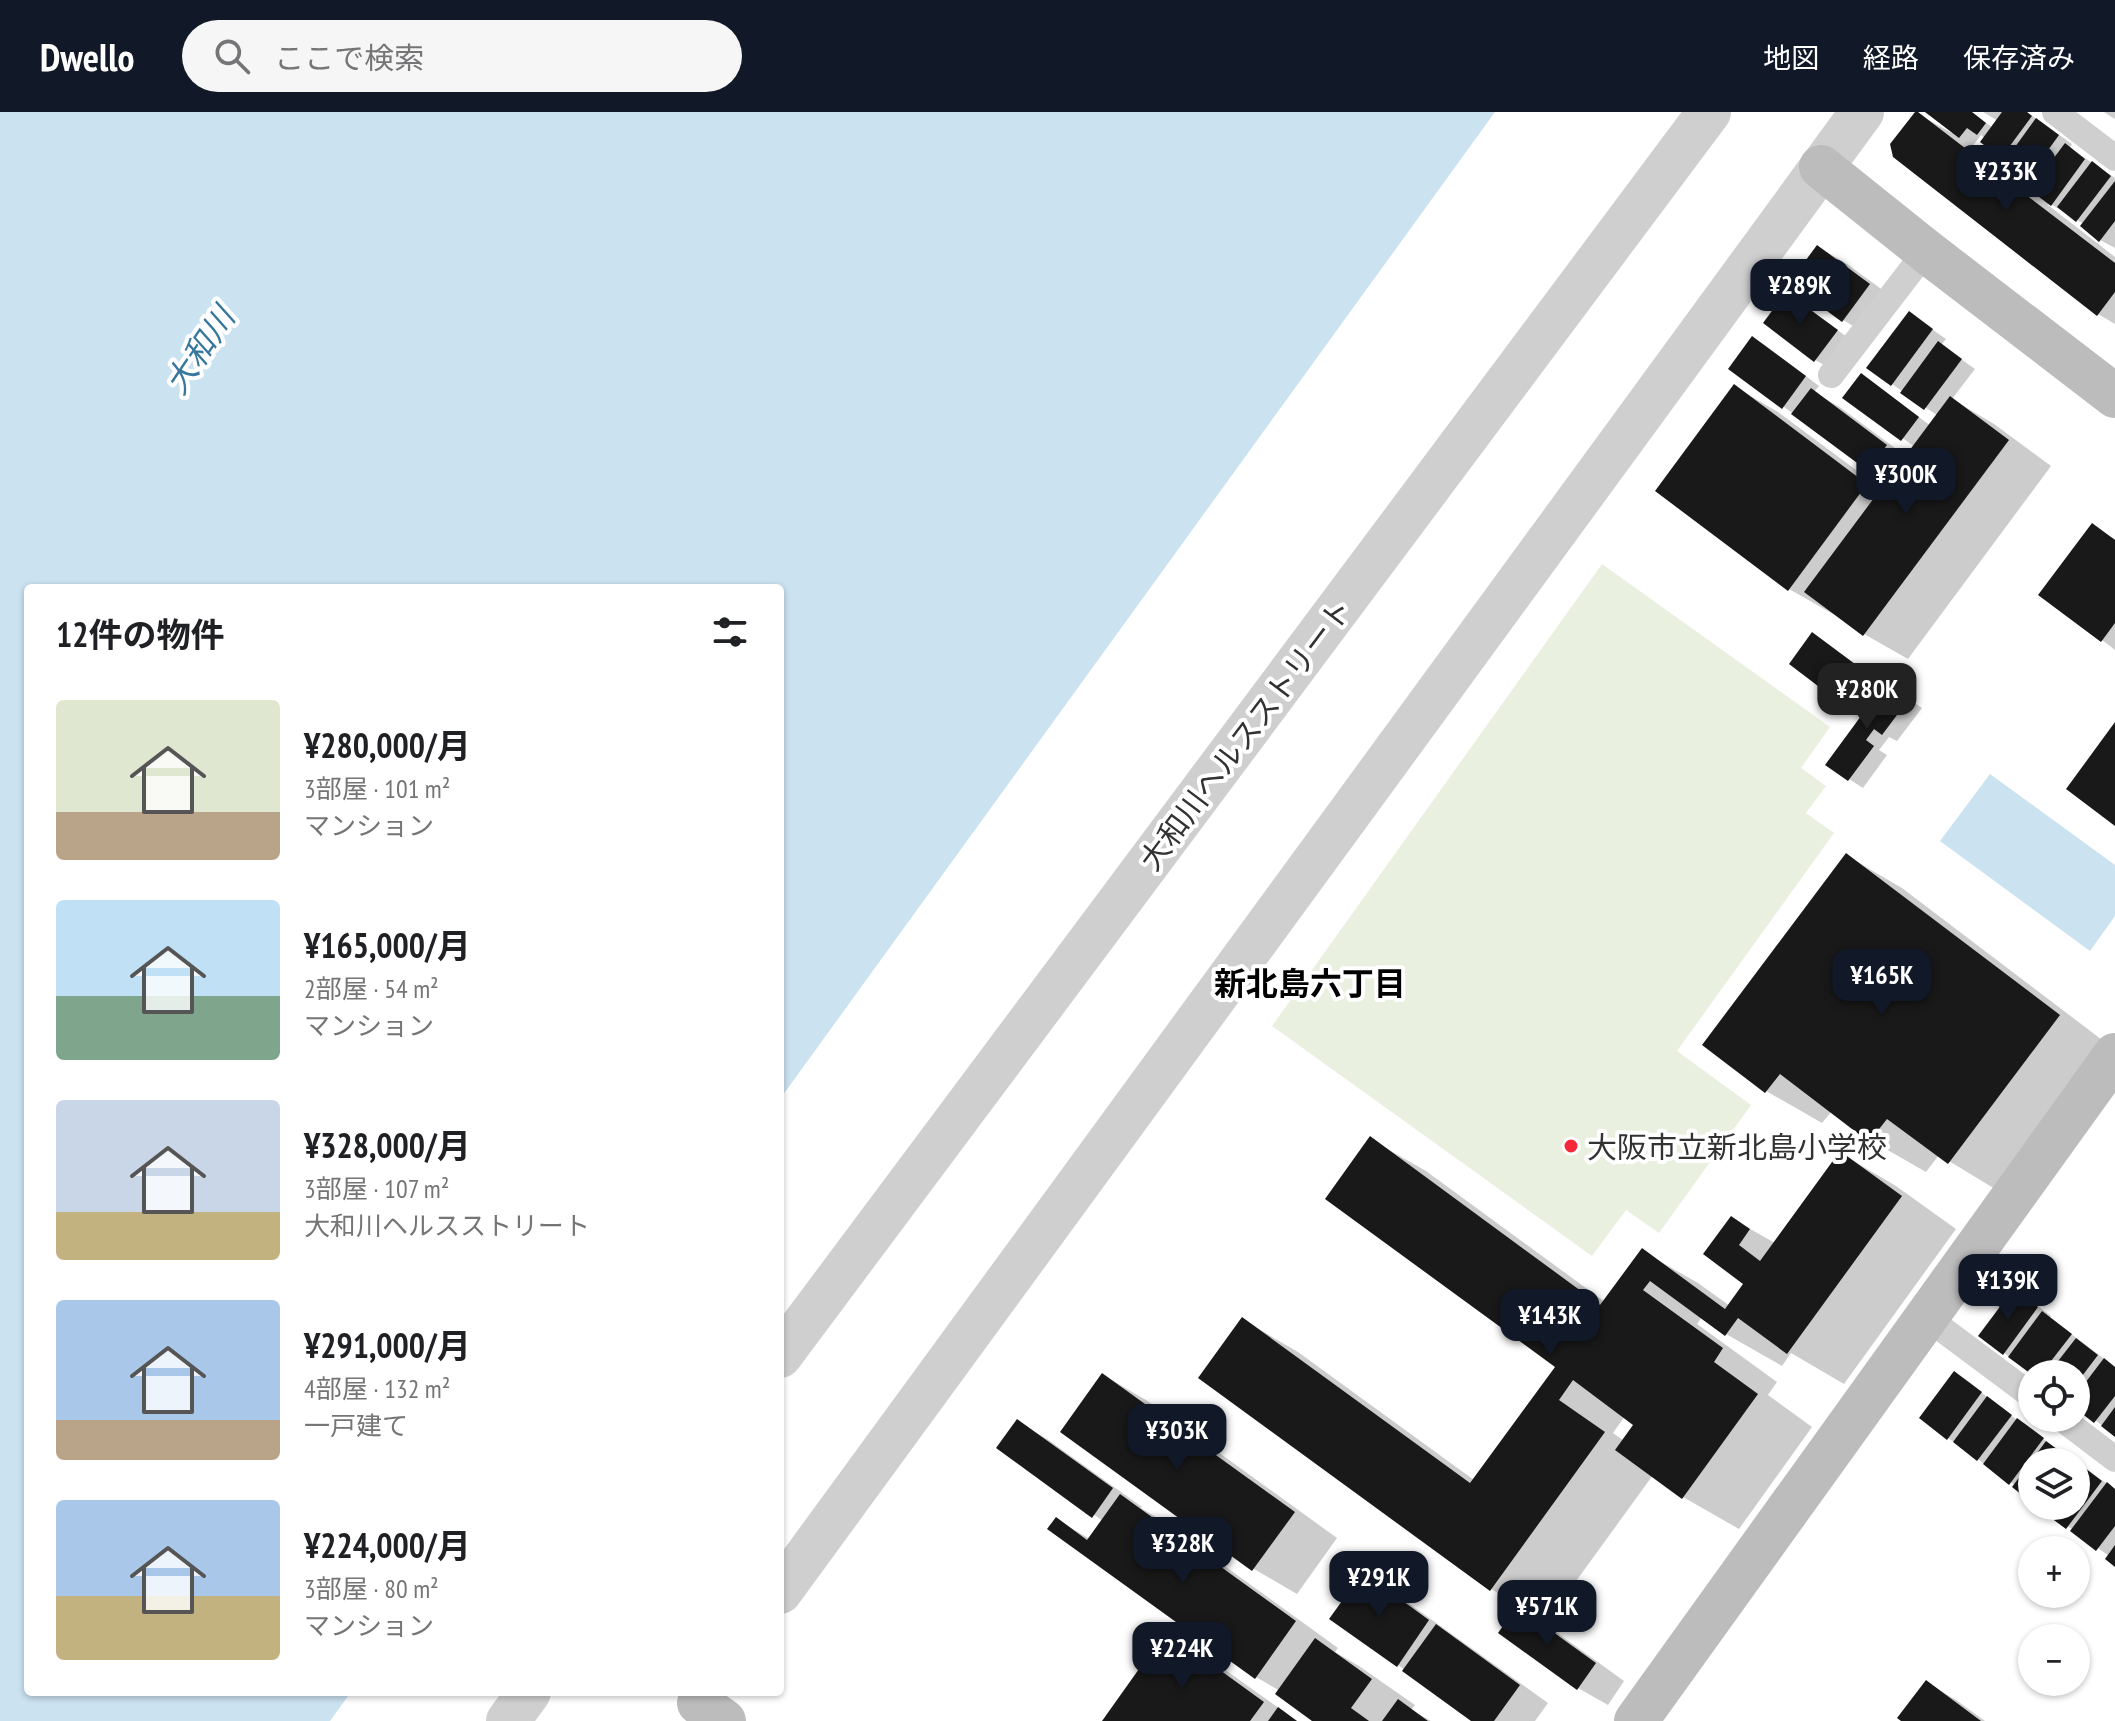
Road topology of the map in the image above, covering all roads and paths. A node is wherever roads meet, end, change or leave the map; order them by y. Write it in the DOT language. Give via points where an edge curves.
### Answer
graph roads {
  1 [pos="1709,112"];
  2 [pos="1862,112"];
  3 [pos="2055,112"];
  4 [pos="2115,158"];
  5 [pos="1821,167"];
  6 [pos="1926,251"];
  7 [pos="1831,375"];
  8 [pos="2115,396"];
  9 [pos="2115,1055"];
  10 [pos="1926,1317"];
  11 [pos="784,1351"];
  12 [pos="2018,1386"];
  13 [pos="2079,1432"];
  14 [pos="2115,1459"];
  15 [pos="784,1587"];
  16 [pos="526,1696"];
  17 [pos="508,1721"];
  18 [pos="1636,1721"];
  1 -- 11 [label="street, 大和川ヘルスストリート"];
  2 -- 5 [label="street"];
  3 -- 4 [label="lane"];
  5 -- 6 [label="street"];
  5 -- 15 [label="street"];
  6 -- 7 [label="lane"];
  6 -- 8 [label="street"];
  9 -- 10 [label="street"];
  10 -- 12 [label="lane"];
  10 -- 18 [label="street"];
  13 -- 14 [label="lane"];
  16 -- 17 [label="street"];
}
